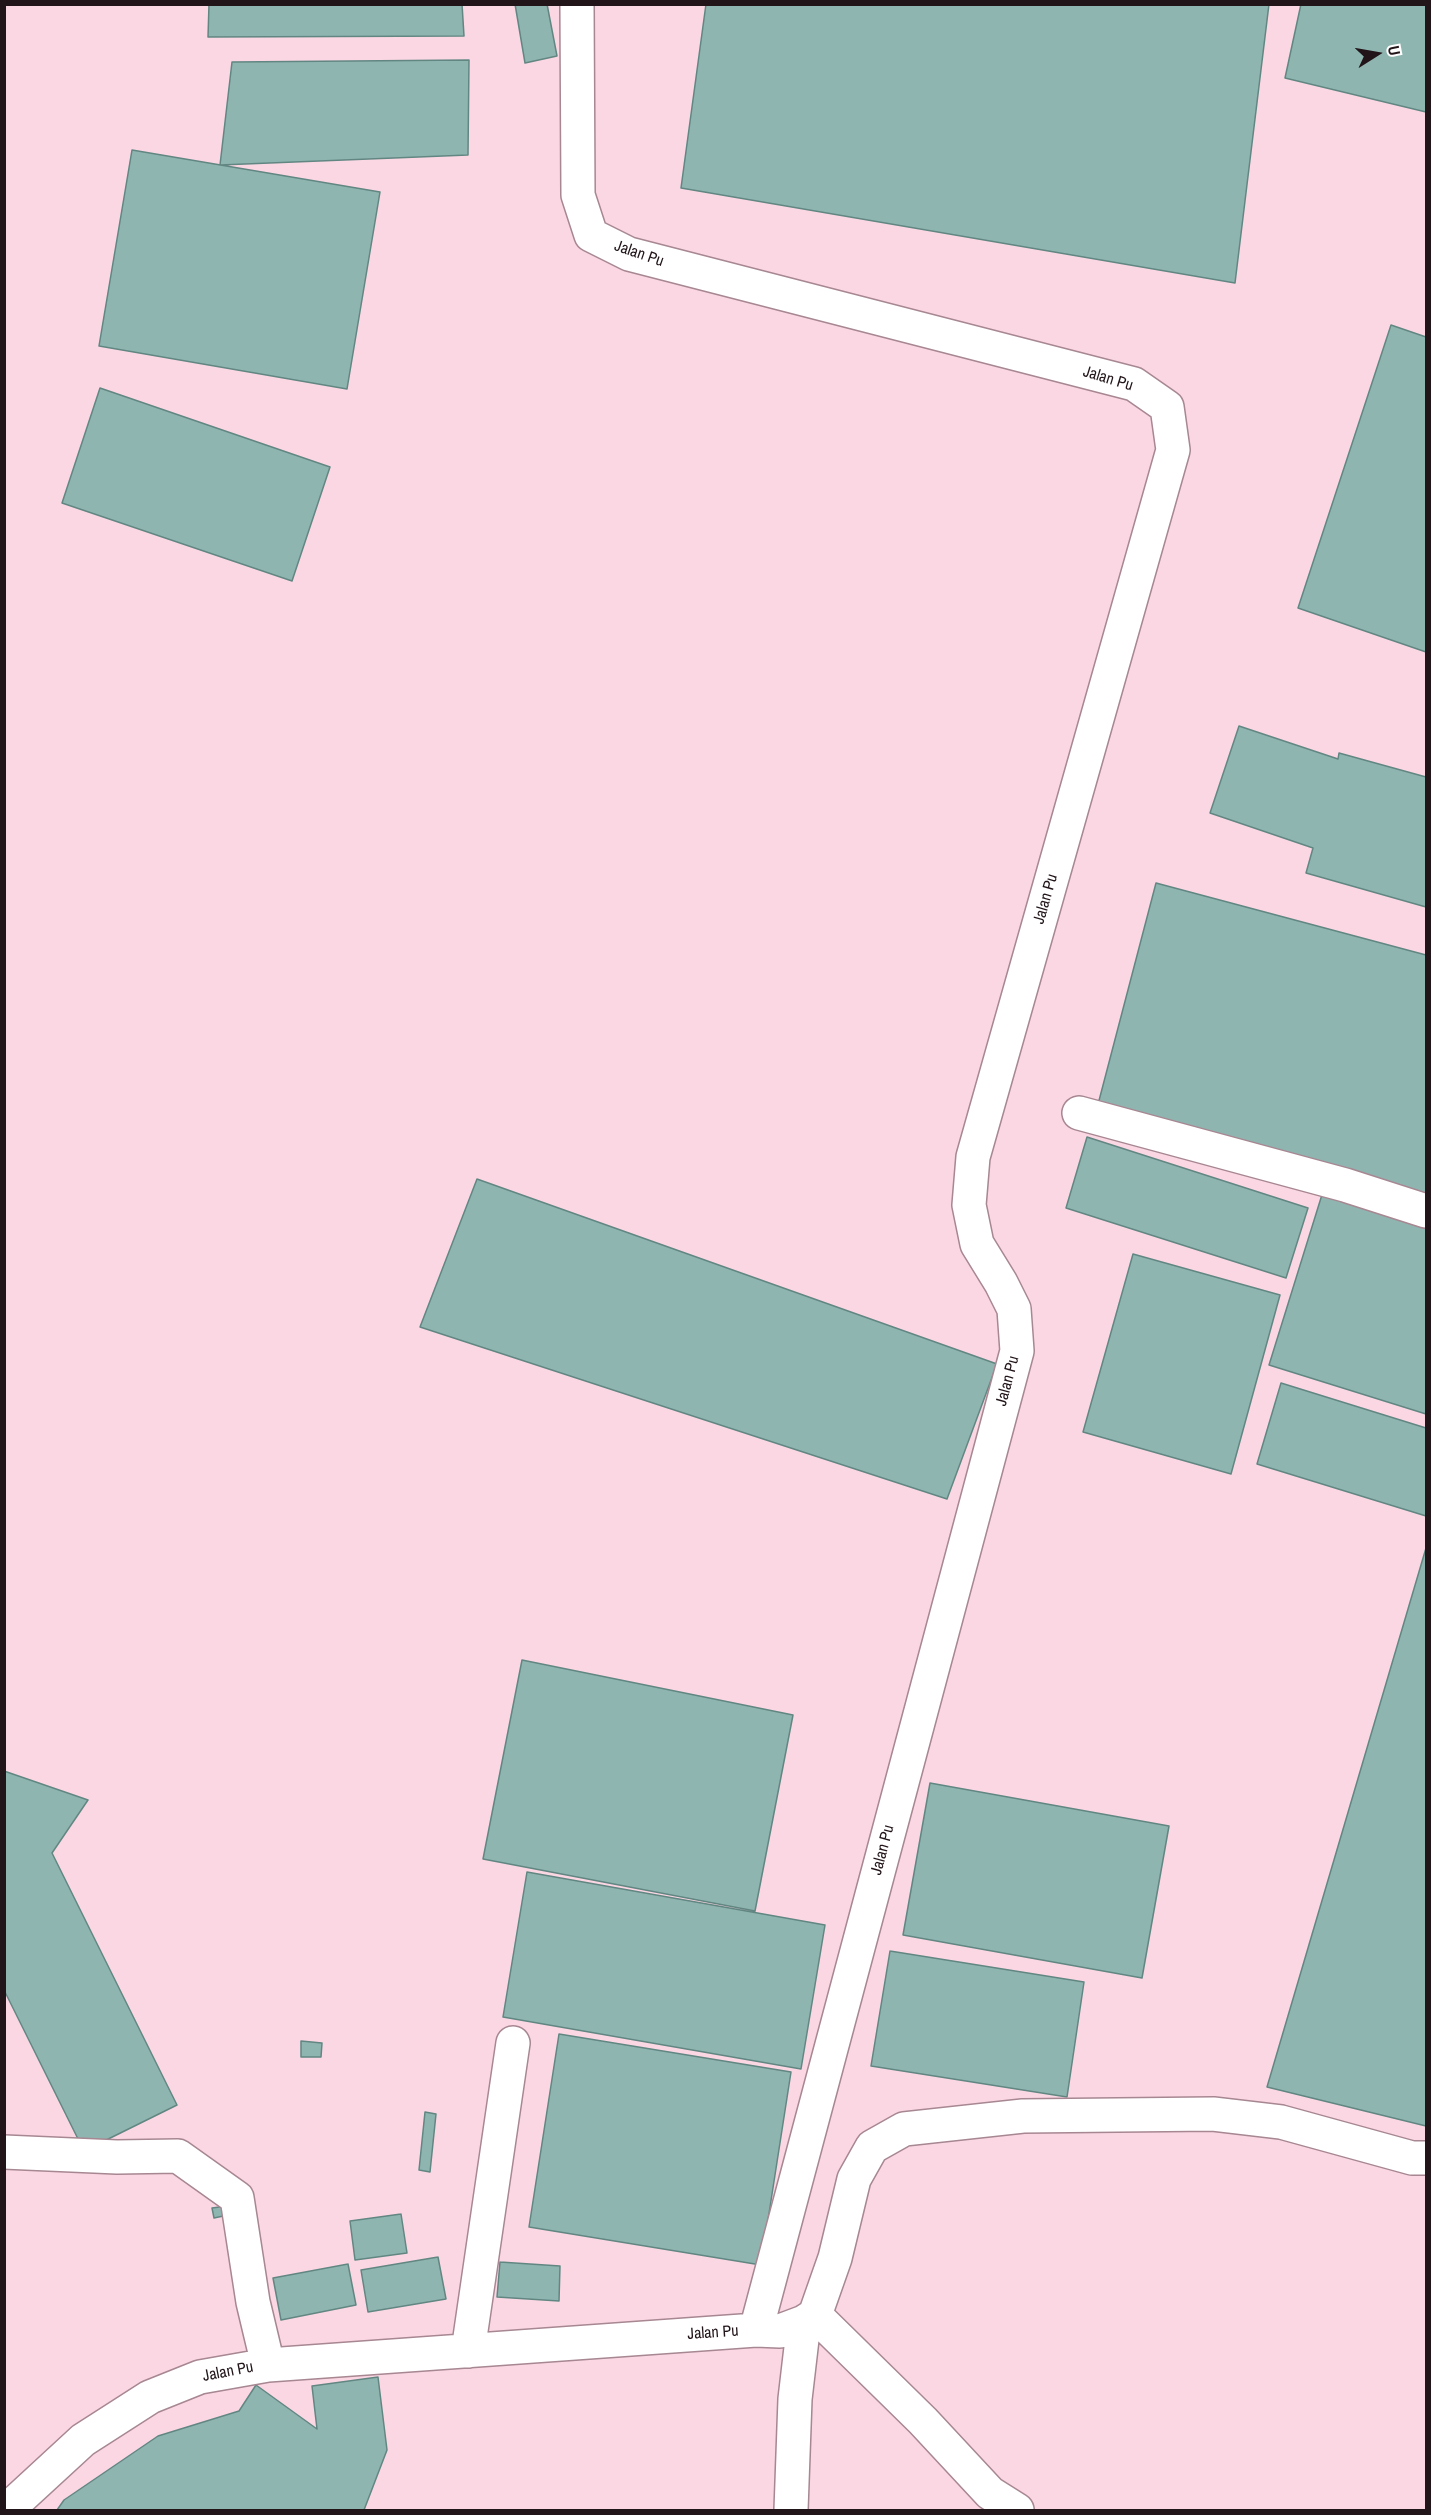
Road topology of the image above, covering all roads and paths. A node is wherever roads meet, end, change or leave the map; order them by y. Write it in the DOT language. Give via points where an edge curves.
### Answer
graph roads {
  1 [pos="577,4"];
  2 [pos="1079,1113"];
  3 [pos="1426,1211"];
  4 [pos="513,2043"];
  5 [pos="4,2152"];
  6 [pos="1426,2157"];
  7 [pos="810,2319"];
  8 [pos="756,2330"];
  9 [pos="468,2351"];
  10 [pos="268,2364"];
  11 [pos="7,2511"];
  12 [pos="790,2511"];
  13 [pos="1017,2511"];
  1 -- 8 [label="lane, Jalan Pu" via="578,195 591,235 629,254 1134,384 1167,407 1173,450 974,1157 969,1205 977,1244 1014,1309 1017,1351"];
  2 -- 3 [label="lane" via="1345,1185"];
  4 -- 9 [label="lane"];
  5 -- 10 [label="lane" via="178,2156 237,2198 253,2302"];
  6 -- 7 [label="lane" via="1412,2158 1281,2122 1213,2114 1023,2116 904,2129 872,2147 854,2179 835,2258"];
  7 -- 8 [label="lane" via="780,2331"];
  7 -- 12 [label="lane" via="795,2400"];
  7 -- 13 [label="lane" via="923,2421 990,2493"];
  8 -- 9 [label="lane, Jalan Pu"];
  9 -- 10 [label="lane, Jalan Pu"];
  10 -- 11 [label="lane, Jalan Pu" via="200,2377 150,2397 82,2440"];
}
